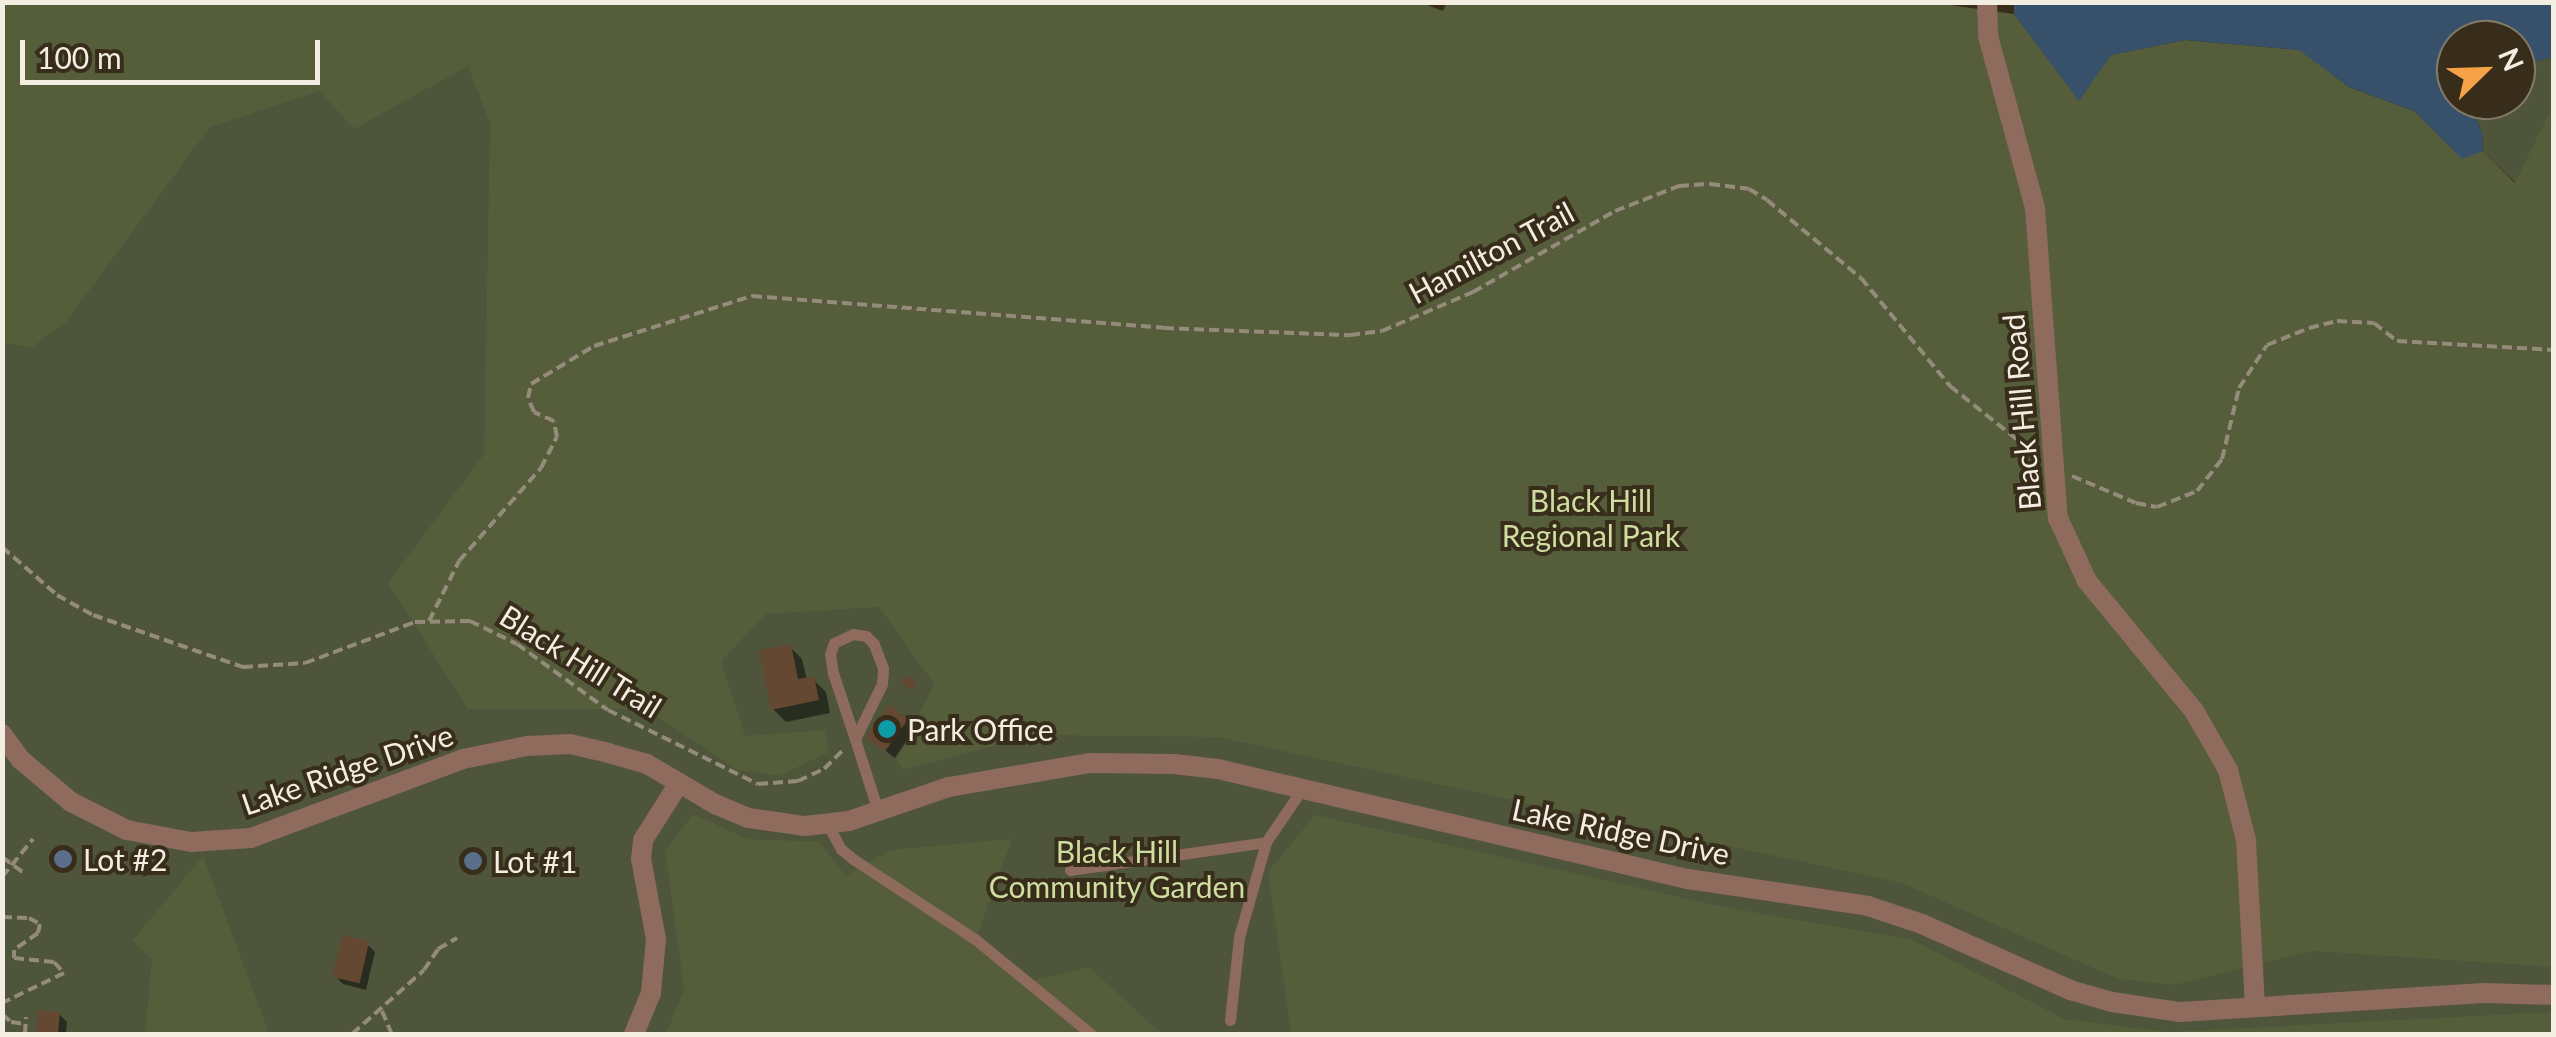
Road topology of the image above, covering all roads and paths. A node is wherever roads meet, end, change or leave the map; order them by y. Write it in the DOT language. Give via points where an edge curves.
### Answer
graph roads {
  1 [pos="1987,2"];
  2 [pos="2554,350"];
  3 [pos="2054,469"];
  4 [pos="2,547"];
  5 [pos="430,621"];
  6 [pos="2,734"];
  7 [pos="854,739"];
  8 [pos="848,766"];
  9 [pos="679,783"];
  10 [pos="1302,789"];
  11 [pos="878,811"];
  12 [pos="826,824"];
  13 [pos="32,839"];
  14 [pos="1266,842"];
  15 [pos="2,857"];
  16 [pos="13,866"];
  17 [pos="1070,870"];
  18 [pos="23,872"];
  19 [pos="2,877"];
  20 [pos="2,917"];
  21 [pos="457,938"];
  22 [pos="2554,995"];
  23 [pos="2,1003"];
  24 [pos="2255,1006"];
  25 [pos="382,1010"];
  26 [pos="2,1014"];
  27 [pos="26,1016"];
  28 [pos="1230,1020"];
  29 [pos="26,1024"];
  30 [pos="24,1034"];
  31 [pos="352,1034"];
  32 [pos="392,1034"];
  33 [pos="634,1034"];
  34 [pos="1091,1034"];
  1 -- 3 [label="street, Black Hill Road" via="1988,36 2034,208"];
  2 -- 3 [label="path, Hamilton Trail" via="2398,341 2374,323 2309,328 2266,346 2239,388 2222,459 2197,491 2157,508"];
  3 -- 5 [label="path, Hamilton Trail" via="1950,386 1861,278 1767,200 1750,190 1695,185 1615,211 1473,292 1382,331 1164,328 752,296 594,346 531,384 534,412 554,422 557,437 541,468 459,561"];
  3 -- 24 [label="street, Black Hill Road" via="2058,518 2087,581 2194,711 2228,770 2246,840"];
  4 -- 5 [label="path, Black Hill Trail" via="57,594 94,615 243,668 305,663"];
  5 -- 8 [label="path, Black Hill Trail" via="492,629 608,710 758,784 798,782 824,770 842,749"];
  6 -- 9 [label="street, Lake Ridge Drive" via="20,760 71,802 127,830 191,842 251,838 463,758 527,746 570,744 608,753 647,764"];
  7 -- 7 [label="lane" via="830,654 853,634 874,644 883,668 882,684"];
  7 -- 11 [label="lane"];
  9 -- 12 [label="street, Lake Ridge Drive" via="748,818"];
  9 -- 33 [label="street" via="644,840 641,859 656,939 651,993"];
  10 -- 11 [label="street, Lake Ridge Drive" via="1203,768 1089,764 949,787"];
  10 -- 14 [label="lane"];
  10 -- 24 [label="street, Lake Ridge Drive" via="1688,879 1868,906 2112,1002 2180,1012"];
  11 -- 12 [label="street, Lake Ridge Drive"];
  12 -- 34 [label="lane" via="853,859 976,939"];
  13 -- 16 [label="path"];
  14 -- 17 [label="lane"];
  14 -- 28 [label="lane" via="1238,937"];
  15 -- 16 [label="path"];
  16 -- 18 [label="path"];
  16 -- 19 [label="path"];
  20 -- 23 [label="path" via="40,924 14,958 54,962 64,972"];
  21 -- 25 [label="path" via="438,949"];
  22 -- 24 [label="street, Lake Ridge Drive"];
  25 -- 31 [label="path"];
  25 -- 32 [label="path"];
  26 -- 29 [label="path"];
  27 -- 29 [label="path"];
  29 -- 30 [label="path"];
}
